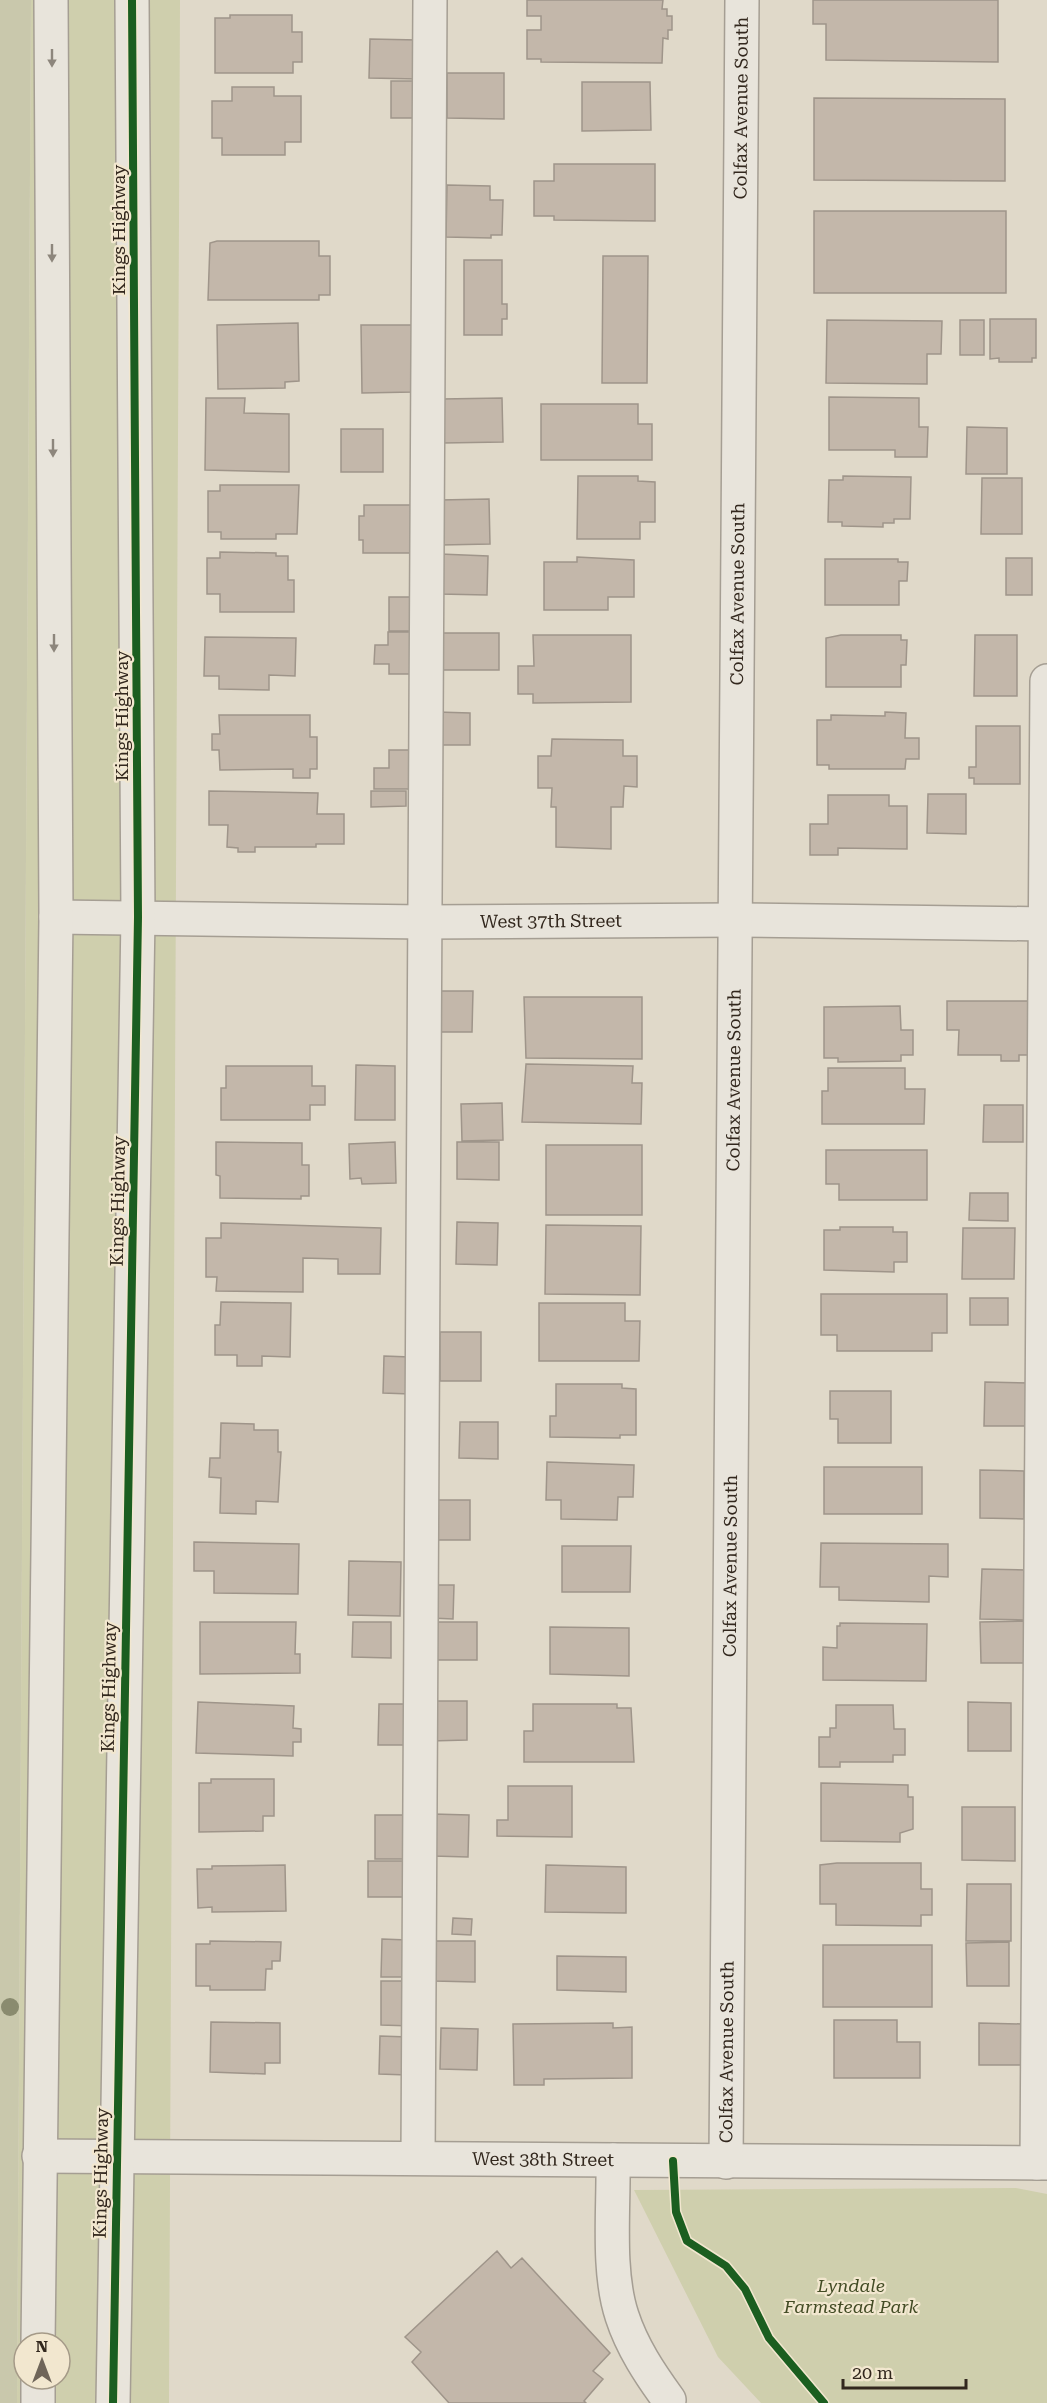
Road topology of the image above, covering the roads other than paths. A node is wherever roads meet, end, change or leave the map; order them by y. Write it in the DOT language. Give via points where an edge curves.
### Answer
graph roads {
  1 [pos="51,0"];
  2 [pos="132,0"];
  3 [pos="430,0"];
  4 [pos="742,0"];
  5 [pos="1047,681"];
  6 [pos="56,917"];
  7 [pos="138,917"];
  8 [pos="735,920"];
  9 [pos="424,922"];
  10 [pos="1046,924"];
  11 [pos="39,2156"];
  12 [pos="116,2156"];
  13 [pos="418,2158"];
  14 [pos="613,2160"];
  15 [pos="726,2162"];
  16 [pos="1042,2163"];
  17 [pos="38,2331"];
  18 [pos="669,2400"];
  19 [pos="113,2403"];
  1 -- 6 [label="street, one-way"];
  2 -- 7 [label="street, Kings Highway"];
  3 -- 9 [label="street"];
  4 -- 8 [label="street, Colfax Avenue South"];
  5 -- 10 [label="street"];
  6 -- 7 [label="street, West 37th Street"];
  6 -- 11 [label="street"];
  7 -- 9 [label="street, West 37th Street"];
  7 -- 12 [label="street, Kings Highway"];
  8 -- 9 [label="street, West 37th Street"];
  8 -- 10 [label="street, West 37th Street"];
  8 -- 15 [label="street, Colfax Avenue South"];
  9 -- 13 [label="street"];
  10 -- 16 [label="street"];
  11 -- 12 [label="street, West 38th Street"];
  11 -- 17 [label="street"];
  12 -- 13 [label="street, West 38th Street"];
  12 -- 19 [label="street, Kings Highway"];
  13 -- 14 [label="street, West 38th Street"];
  14 -- 15 [label="street, West 38th Street"];
  14 -- 18 [label="street" via="614,2265 622,2315 645,2367"];
  15 -- 16 [label="street, West 38th Street"];
}
